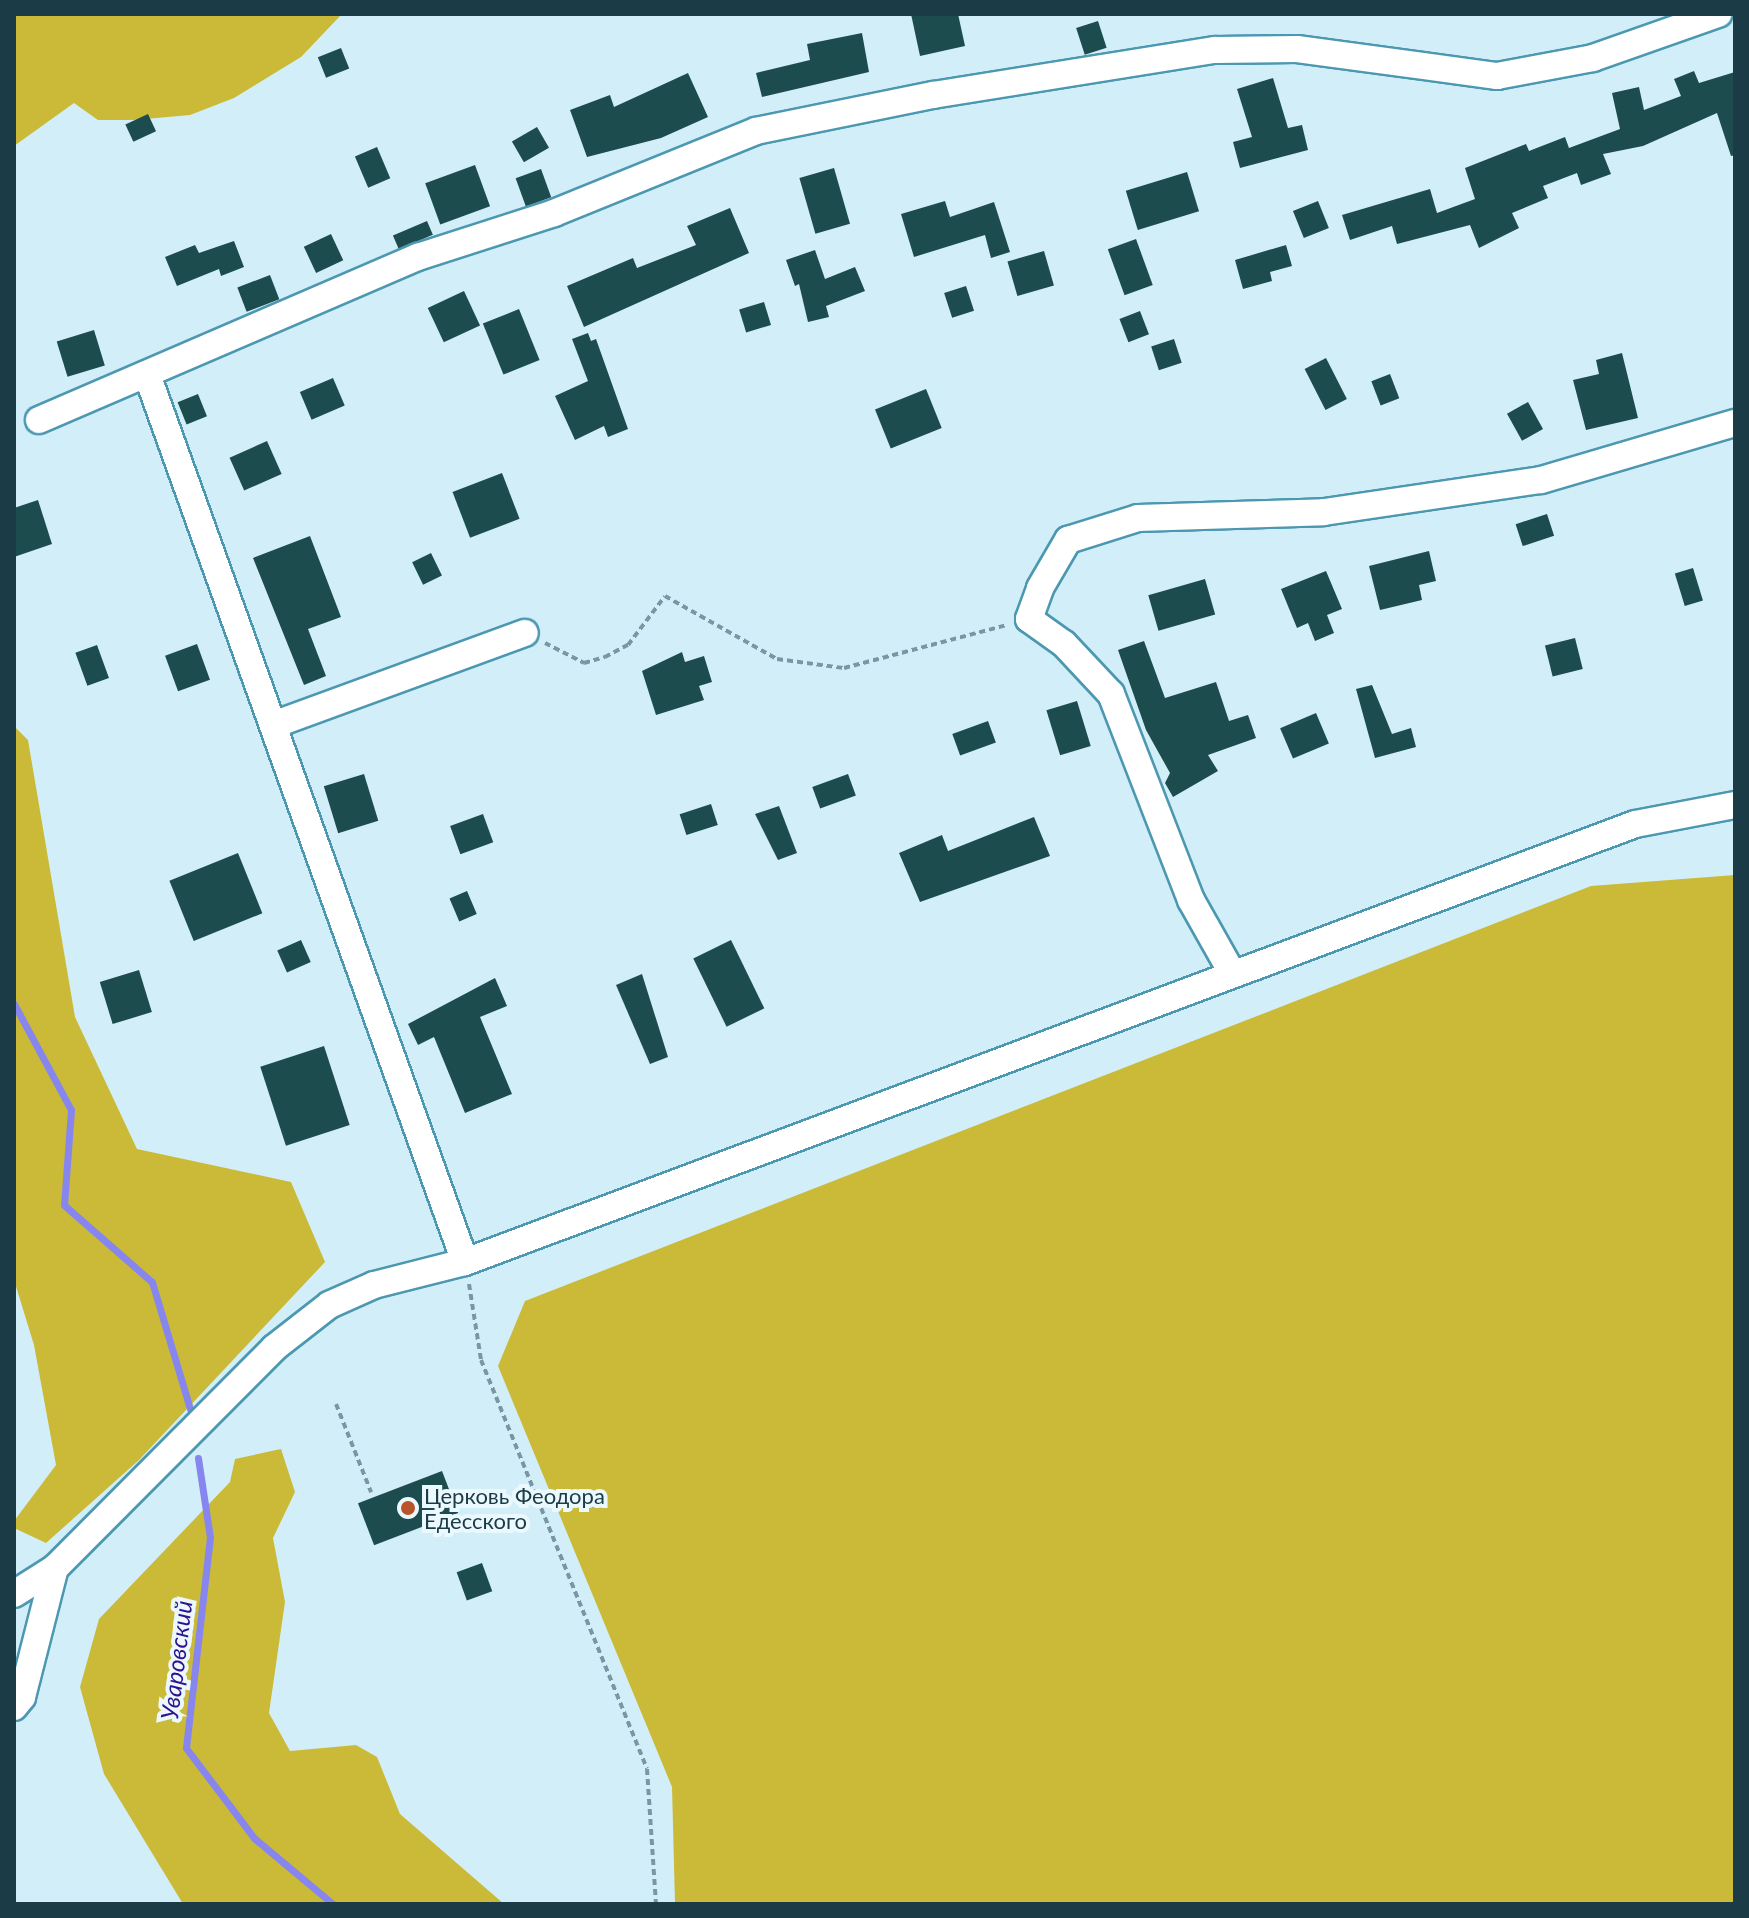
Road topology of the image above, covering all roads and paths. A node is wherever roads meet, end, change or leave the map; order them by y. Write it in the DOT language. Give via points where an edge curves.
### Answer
graph roads {
  1 [pos="1718,14"];
  2 [pos="148,377"];
  3 [pos="39,420"];
  4 [pos="1735,423"];
  5 [pos="1029,619"];
  6 [pos="525,633"];
  7 [pos="273,725"];
  8 [pos="1735,805"];
  9 [pos="1231,971"];
  10 [pos="465,1262"];
  11 [pos="336,1404"];
  12 [pos="371,1492"];
  13 [pos="55,1568"];
  14 [pos="14,1594"];
  15 [pos="14,1707"];
  16 [pos="656,1904"];
  1 -- 2 [label="street" via="1593,58 1497,76 1297,49 1215,50 933,95 756,131 554,213 418,257"];
  2 -- 3 [label="street"];
  2 -- 7 [label="street"];
  4 -- 5 [label="street" via="1541,480 1324,512 1138,518 1068,540"];
  5 -- 6 [label="path" via="844,668 777,659 665,596 628,645 584,663"];
  5 -- 9 [label="street" via="1064,644 1111,694 1191,900"];
  6 -- 7 [label="street"];
  7 -- 10 [label="street"];
  8 -- 9 [label="street" via="1635,824"];
  9 -- 10 [label="street"];
  10 -- 13 [label="street" via="374,1285 329,1305 274,1348"];
  10 -- 16 [label="path" via="481,1360 647,1769"];
  11 -- 12 [label="path"];
  13 -- 14 [label="street"];
  13 -- 15 [label="street" via="22,1697"];
}
